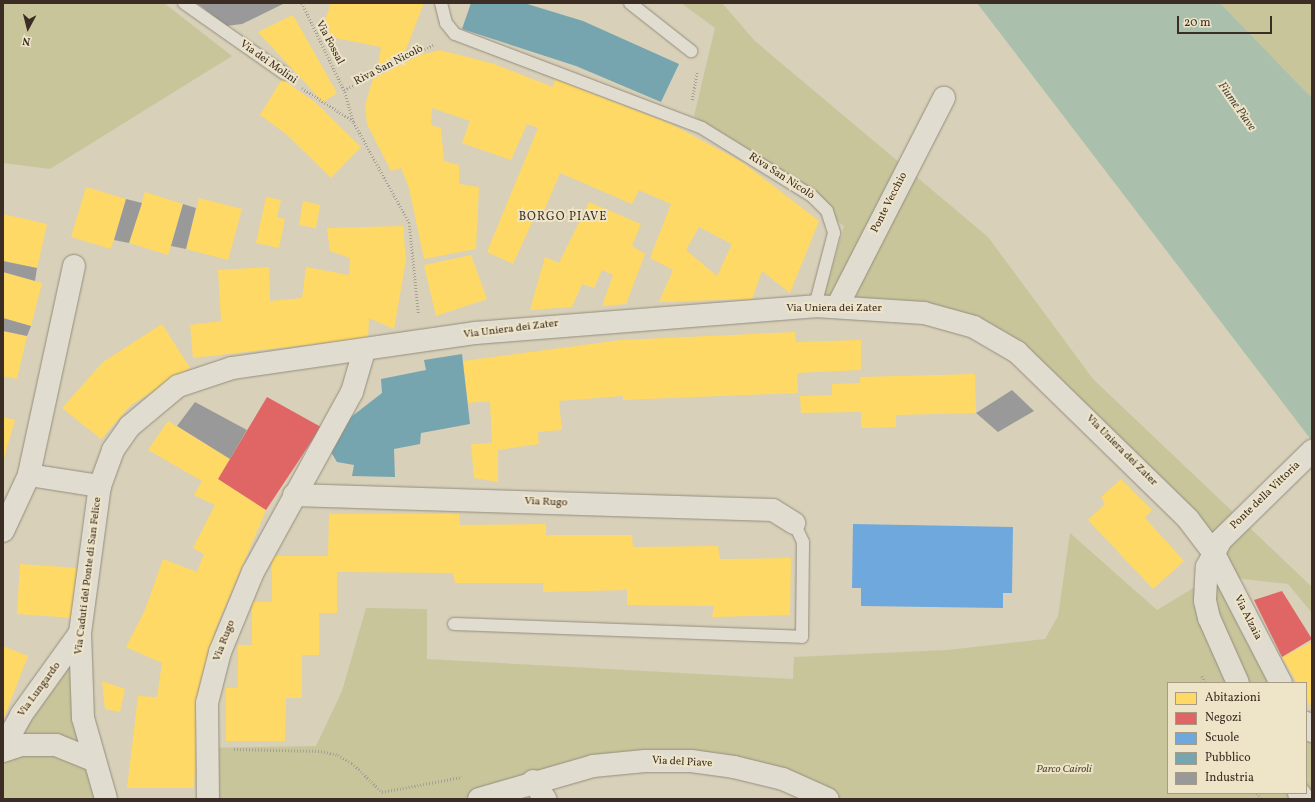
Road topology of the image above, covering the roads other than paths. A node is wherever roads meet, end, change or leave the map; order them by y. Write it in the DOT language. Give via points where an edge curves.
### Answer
graph roads {
  1 [pos="184,3"];
  2 [pos="441,3"];
  3 [pos="630,3"];
  4 [pos="691,51"];
  5 [pos="285,74"];
  6 [pos="944,98"];
  7 [pos="74,266"];
  8 [pos="815,306"];
  9 [pos="837,307"];
  10 [pos="364,351"];
  11 [pos="1312,451"];
  12 [pos="29,475"];
  13 [pos="100,486"];
  14 [pos="294,495"];
  15 [pos="10,499"];
  16 [pos="794,523"];
  17 [pos="3,531"];
  18 [pos="1216,547"];
  19 [pos="454,624"];
  20 [pos="80,633"];
  21 [pos="1238,682"];
  22 [pos="1281,682"];
  23 [pos="3,748"];
  24 [pos="3,751"];
  25 [pos="93,760"];
  26 [pos="533,781"];
  27 [pos="106,799"];
  28 [pos="208,799"];
  29 [pos="479,799"];
  30 [pos="545,799"];
  31 [pos="828,799"];
  1 -- 5 [label="lane, Via dei Molini"];
  2 -- 8 [label="lane, Riva San Nicolò" via="446,23 455,34 687,121 803,190 827,211 833,226 833,243"];
  3 -- 4 [label="lane"];
  6 -- 9 [label="street, Ponte Vecchio"];
  7 -- 12 [label="street"];
  8 -- 9 [label="street, Via Uniera dei Zater"];
  8 -- 10 [label="street, Via Uniera dei Zater" via="562,324"];
  9 -- 18 [label="street, Via Uniera dei Zater" via="924,313 974,327 1007,345 1037,369"];
  10 -- 13 [label="street, Via Caduti del Ponte di San Felice" via="232,368 178,386 130,426 113,450"];
  10 -- 14 [label="street, Via Rugo" via="352,392"];
  11 -- 18 [label="street, Ponte della Vittoria"];
  12 -- 13 [label="street, Via Caduti del Ponte di San Felice"];
  12 -- 15 [label="street"];
  13 -- 20 [label="street, Via Caduti del Ponte di San Felice"];
  14 -- 16 [label="street, Via Rugo" via="773,510"];
  14 -- 28 [label="street, Via Rugo" via="253,572 220,652 207,703 205,749"];
  15 -- 17 [label="street"];
  16 -- 19 [label="lane" via="803,542 802,637"];
  18 -- 21 [label="street" via="1207,567 1205,600 1217,640"];
  18 -- 22 [label="street, Via Alzaia"];
  20 -- 23 [label="street, Via Lungardo" via="25,709"];
  20 -- 25 [label="street, Via Caduti del Ponte di San Felice" via="79,694"];
  24 -- 25 [label="street" via="21,745 56,745"];
  25 -- 27 [label="street, Via Caduti del Ponte di San Felice"];
  26 -- 29 [label="street"];
  26 -- 30 [label="street"];
  26 -- 31 [label="street, Via del Piave" via="593,766 691,762 784,779"];
}
